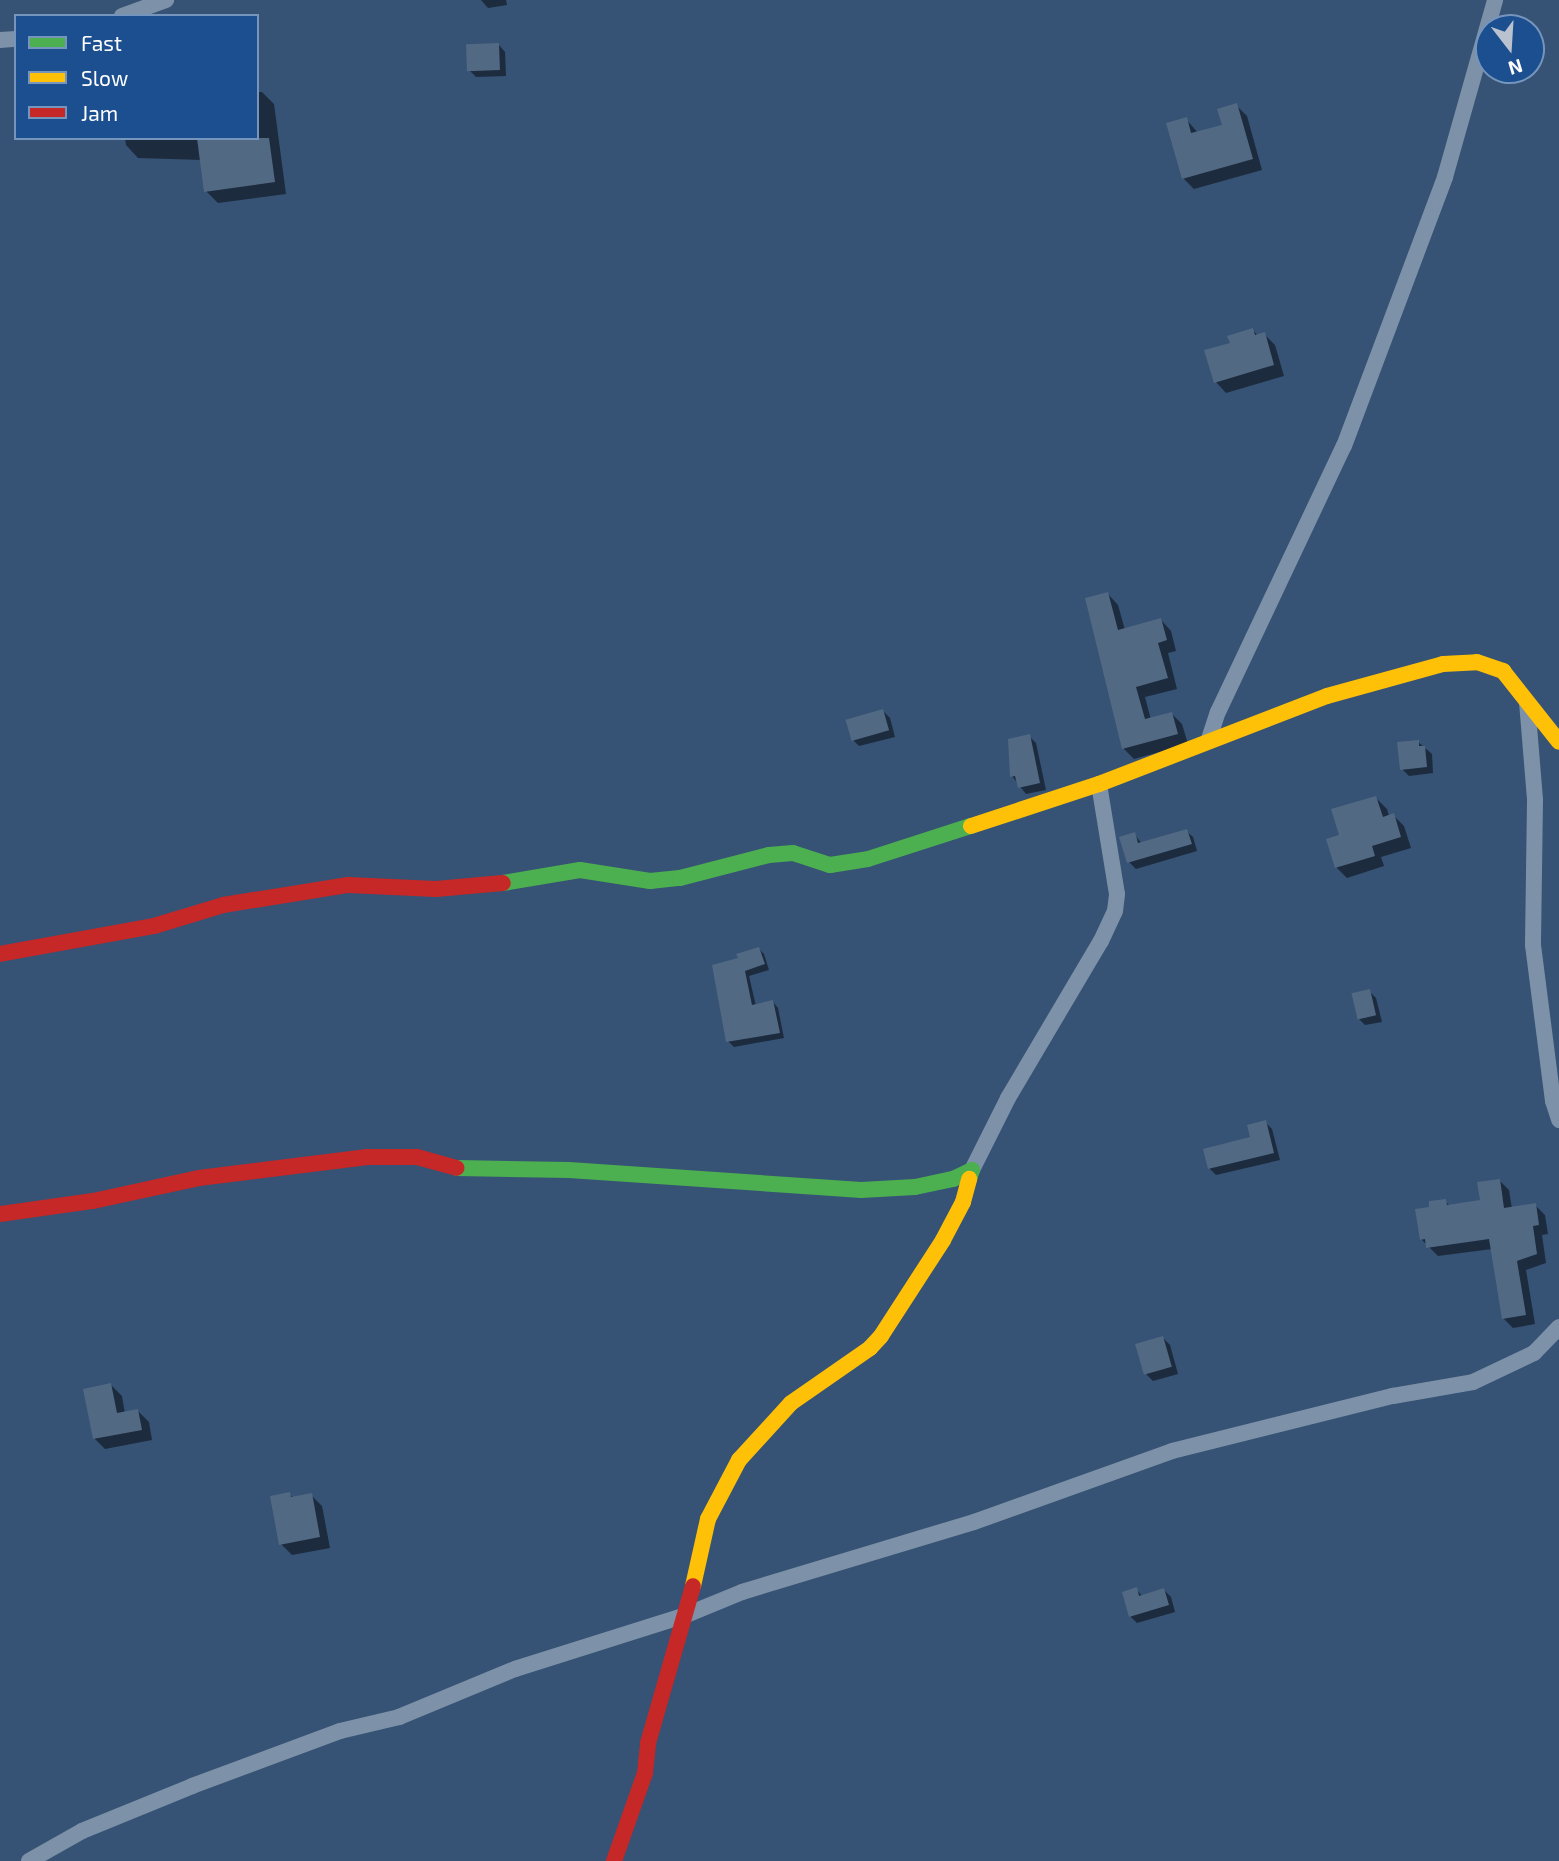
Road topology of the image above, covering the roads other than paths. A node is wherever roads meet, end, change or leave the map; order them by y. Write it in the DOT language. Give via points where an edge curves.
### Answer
graph roads {
  1 [pos="166,0"];
  2 [pos="1495,0"];
  3 [pos="128,14"];
  4 [pos="1527,700"];
  5 [pos="1209,739"];
  6 [pos="1559,742"];
  7 [pos="1100,784"];
  8 [pos="0,954"];
  9 [pos="1559,1120"];
  10 [pos="972,1170"];
  11 [pos="0,1214"];
  12 [pos="1559,1327"];
  13 [pos="686,1615"];
  14 [pos="29,1861"];
  15 [pos="614,1861"];
  1 -- 3 [label="street"];
  2 -- 5 [label="street" via="1445,177 1344,446"];
  4 -- 5 [label="street" via="1503,671 1477,662 1443,664 1327,696"];
  4 -- 6 [label="street"];
  4 -- 9 [label="street" via="1535,800 1533,945"];
  5 -- 7 [label="street"];
  7 -- 8 [label="street" via="868,859 830,865 793,853 650,881 580,870 489,886 348,885 223,905 154,926"];
  7 -- 10 [label="street" via="1117,894 1115,911"];
  10 -- 11 [label="street" via="915,1187 861,1191 569,1170 452,1168 417,1157 368,1157 199,1178 93,1201"];
  10 -- 13 [label="street" via="963,1202 943,1240 881,1336 791,1403 739,1460 708,1519"];
  12 -- 13 [label="street" via="1534,1353 1473,1382 1393,1396 1172,1451 974,1521 742,1592"];
  13 -- 14 [label="street" via="516,1669 398,1717 340,1731 192,1786 82,1831"];
  13 -- 15 [label="street" via="648,1744 645,1773"];
}
